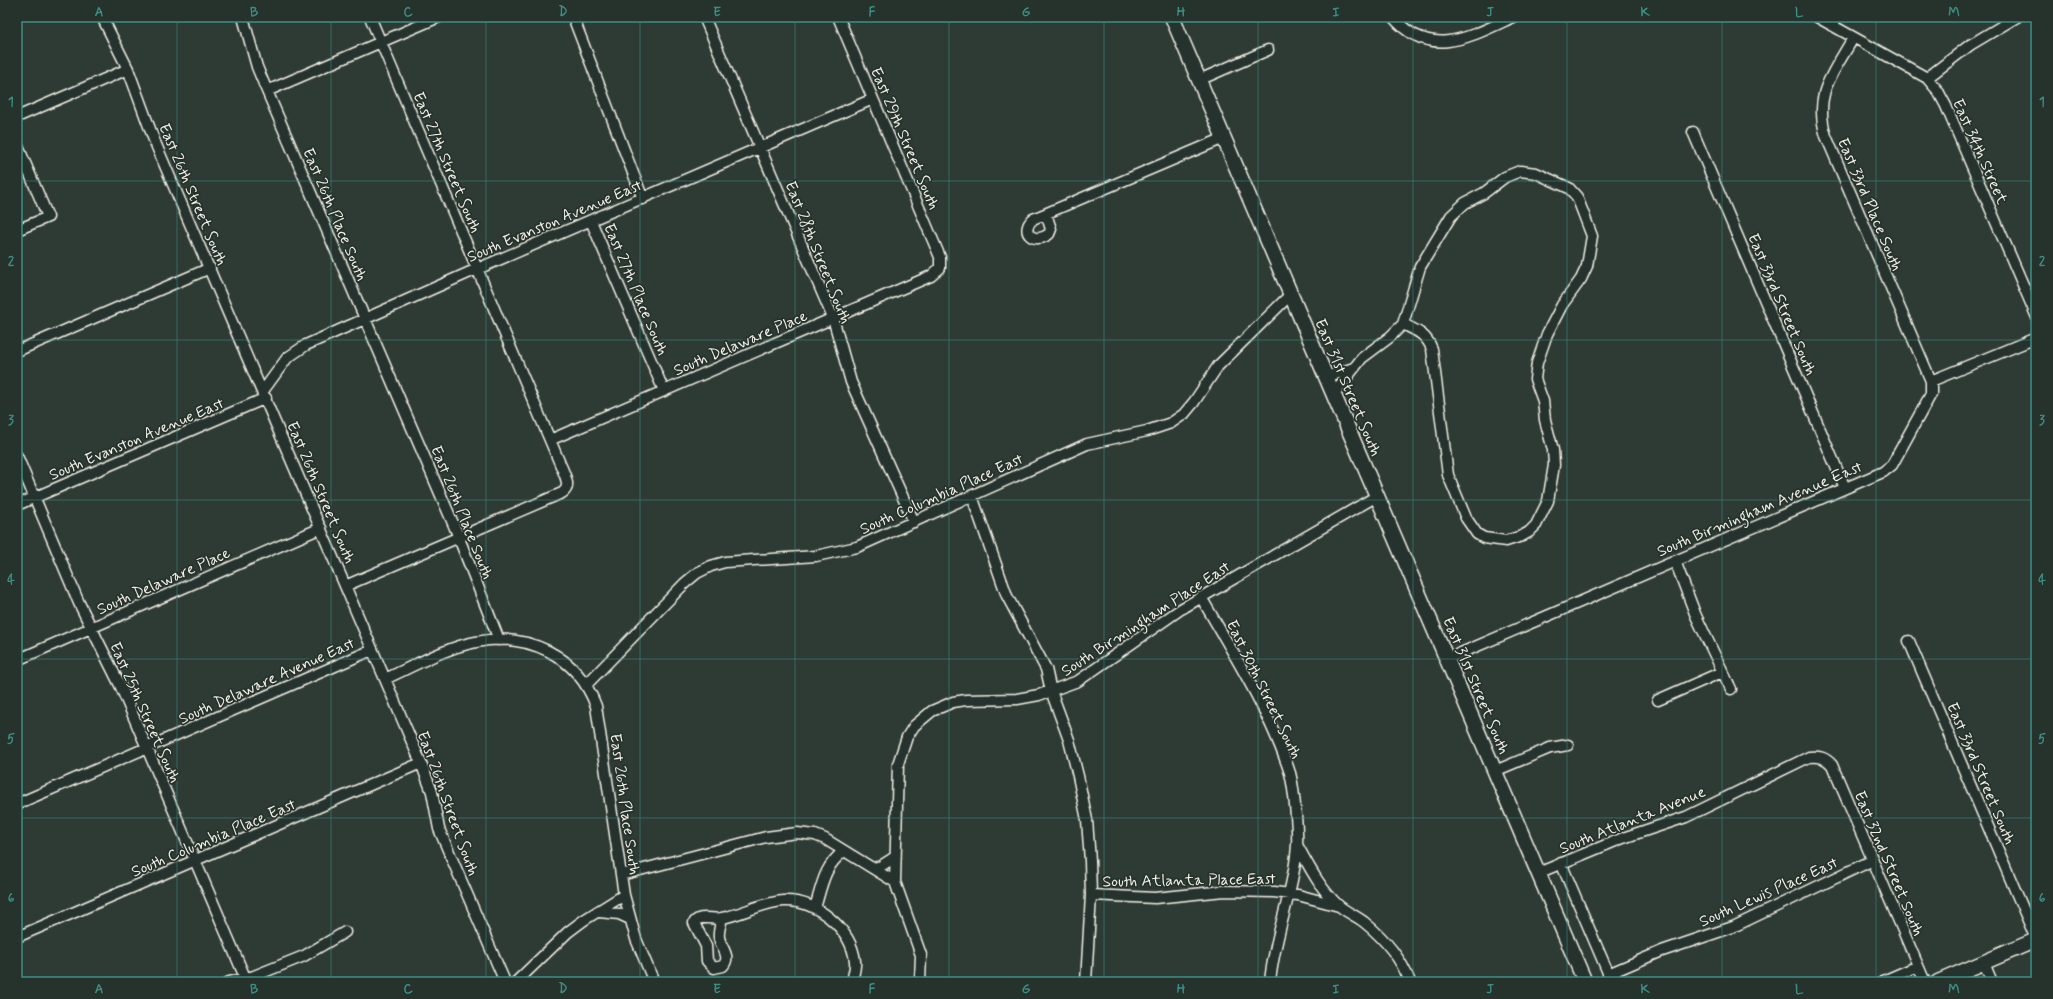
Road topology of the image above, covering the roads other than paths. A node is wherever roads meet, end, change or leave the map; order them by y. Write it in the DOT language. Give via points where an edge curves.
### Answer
graph roads {
  1 [pos="102,17"];
  2 [pos="243,17"];
  3 [pos="370,17"];
  4 [pos="439,17"];
  5 [pos="573,17"];
  6 [pos="704,17"];
  7 [pos="1172,17"];
  8 [pos="1393,17"];
  9 [pos="1513,17"];
  10 [pos="1817,17"];
  11 [pos="2017,17"];
  12 [pos="839,19"];
  13 [pos="1853,38"];
  14 [pos="380,43"];
  15 [pos="1268,50"];
  16 [pos="128,68"];
  17 [pos="1927,78"];
  18 [pos="1199,80"];
  19 [pos="267,91"];
  20 [pos="873,99"];
  21 [pos="17,117"];
  22 [pos="1693,132"];
  23 [pos="1224,138"];
  24 [pos="17,144"];
  25 [pos="760,148"];
  26 [pos="643,199"];
  27 [pos="1046,214"];
  28 [pos="591,221"];
  29 [pos="17,230"];
  30 [pos="210,268"];
  31 [pos="940,268"];
  32 [pos="477,269"];
  33 [pos="1291,294"];
  34 [pos="2036,315"];
  35 [pos="833,318"];
  36 [pos="365,319"];
  37 [pos="1403,324"];
  38 [pos="2036,338"];
  39 [pos="17,351"];
  40 [pos="1354,368"];
  41 [pos="1326,377"];
  42 [pos="1931,381"];
  43 [pos="664,391"];
  44 [pos="264,394"];
  45 [pos="1333,395"];
  46 [pos="550,440"];
  47 [pos="17,456"];
  48 [pos="1845,488"];
  49 [pos="972,496"];
  50 [pos="1377,496"];
  51 [pos="34,498"];
  52 [pos="17,505"];
  53 [pos="914,522"];
  54 [pos="321,528"];
  55 [pos="458,538"];
  56 [pos="1674,561"];
  57 [pos="345,586"];
  58 [pos="1201,597"];
  59 [pos="90,628"];
  60 [pos="499,640"];
  61 [pos="1909,641"];
  62 [pos="372,650"];
  63 [pos="17,660"];
  64 [pos="1447,660"];
  65 [pos="1722,672"];
  66 [pos="385,679"];
  67 [pos="587,684"];
  68 [pos="1731,689"];
  69 [pos="1051,692"];
  70 [pos="1658,700"];
  71 [pos="1568,745"];
  72 [pos="147,749"];
  73 [pos="1824,758"];
  74 [pos="421,763"];
  75 [pos="1495,771"];
  76 [pos="17,804"];
  77 [pos="1297,845"];
  78 [pos="844,851"];
  79 [pos="895,857"];
  80 [pos="1873,860"];
  81 [pos="195,862"];
  82 [pos="1561,863"];
  83 [pos="873,868"];
  84 [pos="1538,873"];
  85 [pos="621,875"];
  86 [pos="895,882"];
  87 [pos="1287,893"];
  88 [pos="624,895"];
  89 [pos="1091,895"];
  90 [pos="1339,906"];
  91 [pos="815,908"];
  92 [pos="599,912"];
  93 [pos="722,918"];
  94 [pos="630,919"];
  95 [pos="345,932"];
  96 [pos="17,937"];
  97 [pos="2036,939"];
  98 [pos="1984,963"];
  99 [pos="1918,966"];
  100 [pos="1610,978"];
  101 [pos="246,980"];
  102 [pos="229,982"];
  103 [pos="505,982"];
  104 [pos="516,982"];
  105 [pos="654,982"];
  106 [pos="852,982"];
  107 [pos="920,982"];
  108 [pos="1086,982"];
  109 [pos="1270,982"];
  110 [pos="1410,982"];
  111 [pos="1585,982"];
  112 [pos="1881,982"];
  113 [pos="1924,982"];
  114 [pos="1938,982"];
  115 [pos="1992,982"];
  1 -- 16 [label="street, East 26th Street South"];
  2 -- 19 [label="street, East 26th Place South"];
  3 -- 14 [label="street, East 27th Street South"];
  4 -- 14 [label="street"];
  5 -- 26 [label="street"];
  6 -- 25 [label="street, East 28th Street South"];
  7 -- 18 [label="main road, East 31st Street South"];
  8 -- 9 [label="street" via="1414,35 1443,42 1459,41"];
  10 -- 13 [label="street"];
  11 -- 17 [label="street" via="1970,45"];
  12 -- 20 [label="street, East 29th Street South"];
  13 -- 17 [label="street, East 34th Street"];
  13 -- 42 [label="street, East 33rd Place South" via="1825,88 1821,101 1822,124"];
  14 -- 19 [label="street"];
  14 -- 32 [label="street, East 27th Street South"];
  15 -- 18 [label="street"];
  16 -- 21 [label="street"];
  16 -- 30 [label="street, East 26th Street South" via="154,140"];
  17 -- 34 [label="street, East 34th Street" via="1946,106"];
  18 -- 23 [label="main road, East 31st Street South"];
  19 -- 36 [label="street, East 26th Place South"];
  20 -- 25 [label="street, South Evanston Avenue East"];
  20 -- 31 [label="street, East 29th Street South" via="940,257"];
  22 -- 48 [label="street, East 33rd Street South"];
  23 -- 27 [label="street"];
  23 -- 33 [label="main road, East 31st Street South"];
  24 -- 29 [label="street" via="48,218"];
  25 -- 26 [label="street, South Evanston Avenue East"];
  25 -- 35 [label="street, East 28th Street South"];
  26 -- 28 [label="street, South Evanston Avenue East"];
  28 -- 32 [label="street, South Evanston Avenue East"];
  28 -- 43 [label="street, East 27th Place South"];
  30 -- 39 [label="street"];
  30 -- 44 [label="street, East 26th Street South"];
  31 -- 35 [label="street, South Delaware Place" via="931,276"];
  32 -- 36 [label="street, South Evanston Avenue East"];
  32 -- 46 [label="street, East 27th Street South"];
  33 -- 41 [label="main road, East 31st Street South"];
  33 -- 49 [label="street, South Columbia Place East" via="1218,366 1194,402 1184,414 1171,423 1087,444"];
  35 -- 43 [label="street, South Delaware Place"];
  35 -- 53 [label="street, East 28th Street South" via="851,382"];
  36 -- 44 [label="street, South Evanston Avenue East" via="297,350 278,369"];
  36 -- 55 [label="street, East 26th Place South"];
  37 -- 37 [label="street" via="1422,333 1432,349 1448,475 1466,518 1477,534 1484,538 1506,541 1529,532 1536,525 1548,501 1554,465 1535,371 1547,334 1562,305 1581,279 1591,250 1590,226 1576,197 1569,188 1529,170 1505,177 1465,203 1451,216 1420,267"];
  37 -- 40 [label="street" via="1362,358"];
  38 -- 42 [label="street"];
  40 -- 41 [label="street"];
  40 -- 45 [label="street"];
  41 -- 45 [label="main road, East 31st Street South"];
  42 -- 48 [label="street, South Birmingham Avenue East" via="1931,394 1892,465 1883,472"];
  43 -- 46 [label="street, South Delaware Place"];
  44 -- 51 [label="street, South Evanston Avenue East"];
  44 -- 54 [label="street, East 26th Street South"];
  45 -- 50 [label="main road, East 31st Street South"];
  46 -- 55 [label="street, East 27th Street South" via="568,485 566,490"];
  47 -- 51 [label="street, East 25th Street South"];
  48 -- 56 [label="street, South Birmingham Avenue East"];
  49 -- 53 [label="street, South Columbia Place East"];
  49 -- 69 [label="street" via="999,577 1014,611 1046,669"];
  50 -- 58 [label="street, South Birmingham Place East"];
  50 -- 64 [label="main road, East 31st Street South"];
  51 -- 52 [label="street, South Evanston Avenue East"];
  51 -- 59 [label="street, East 25th Street South"];
  53 -- 67 [label="street, South Columbia Place East" via="857,547 835,553 725,562 711,566 697,573 664,602"];
  54 -- 57 [label="street, East 26th Street South"];
  54 -- 59 [label="street, South Delaware Place"];
  55 -- 57 [label="street"];
  55 -- 60 [label="street, East 26th Place South"];
  56 -- 64 [label="street, South Birmingham Avenue East"];
  56 -- 65 [label="street"];
  57 -- 62 [label="street, East 26th Street South"];
  58 -- 69 [label="street, South Birmingham Place East" via="1078,682"];
  58 -- 77 [label="street, East 30th Street South" via="1246,677 1290,774"];
  59 -- 63 [label="street, South Delaware Place"];
  59 -- 72 [label="street, East 25th Street South" via="120,685"];
  60 -- 66 [label="street" via="476,642 452,649"];
  60 -- 67 [label="street, East 26th Place South" via="528,643 552,652 569,664"];
  61 -- 97 [label="street, East 33rd Street South"];
  62 -- 66 [label="street, East 26th Street South"];
  62 -- 72 [label="street, South Delaware Avenue East"];
  64 -- 75 [label="main road, East 31st Street South"];
  65 -- 68 [label="street"];
  65 -- 70 [label="street"];
  66 -- 74 [label="street, East 26th Street South"];
  67 -- 85 [label="street, East 26th Place South" via="599,719"];
  69 -- 79 [label="street, South Birmingham Place East" via="1017,699 953,702 932,711 914,726 906,738 898,764"];
  69 -- 89 [label="street" via="1069,740 1083,798"];
  71 -- 75 [label="street, East 31st Street South" via="1550,748"];
  72 -- 76 [label="street, South Delaware Avenue East"];
  72 -- 81 [label="street, East 25th Street South"];
  73 -- 80 [label="street, East 32nd Street South" via="1832,765"];
  73 -- 82 [label="street, South Atlanta Avenue" via="1809,757 1686,817 1623,838"];
  74 -- 81 [label="street, South Columbia Place East"];
  74 -- 103 [label="street, East 26th Street South" via="432,792 439,829"];
  75 -- 84 [label="main road, East 31st Street South"];
  77 -- 87 [label="street, East 30th Street South"];
  77 -- 90 [label="street, East 30th Street South" via="1323,889"];
  78 -- 83 [label="street"];
  78 -- 85 [label="street" via="815,835 797,833 766,837"];
  78 -- 91 [label="street" via="834,859 828,869"];
  79 -- 83 [label="street"];
  79 -- 86 [label="street, South Birmingham Place East"];
  80 -- 99 [label="street, East 32nd Street South"];
  80 -- 100 [label="street, South Lewis Place East" via="1733,927 1662,951"];
  81 -- 96 [label="street, South Columbia Place East"];
  81 -- 101 [label="street, East 25th Street South"];
  82 -- 84 [label="street, South Atlanta Avenue"];
  82 -- 100 [label="street"];
  83 -- 86 [label="street"];
  84 -- 111 [label="main road, East 31st Street South"];
  85 -- 88 [label="street, East 26th Place South"];
  86 -- 107 [label="street" via="921,955"];
  87 -- 89 [label="street, South Atlanta Place East" via="1224,891 1155,898"];
  87 -- 90 [label="street, East 30th Street South"];
  87 -- 109 [label="street"];
  88 -- 92 [label="street"];
  88 -- 94 [label="street, East 26th Place South"];
  89 -- 108 [label="street"];
  90 -- 110 [label="street, East 30th Street South" via="1363,922 1384,941 1402,964"];
  91 -- 93 [label="street" via="797,902 782,901"];
  91 -- 106 [label="street" via="837,924 848,942 855,963"];
  92 -- 94 [label="street" via="619,914"];
  92 -- 104 [label="street" via="568,932"];
  93 -- 93 [label="street" via="719,938 727,959 723,966 714,968 707,962 706,946 694,923 700,918"];
  94 -- 105 [label="street, East 26th Place South"];
  95 -- 101 [label="street" via="304,956"];
  97 -- 98 [label="main road"];
  98 -- 114 [label="main road"];
  98 -- 115 [label="street"];
  99 -- 112 [label="street"];
  99 -- 113 [label="street, East 32nd Street South"];
  101 -- 102 [label="street"];
}
